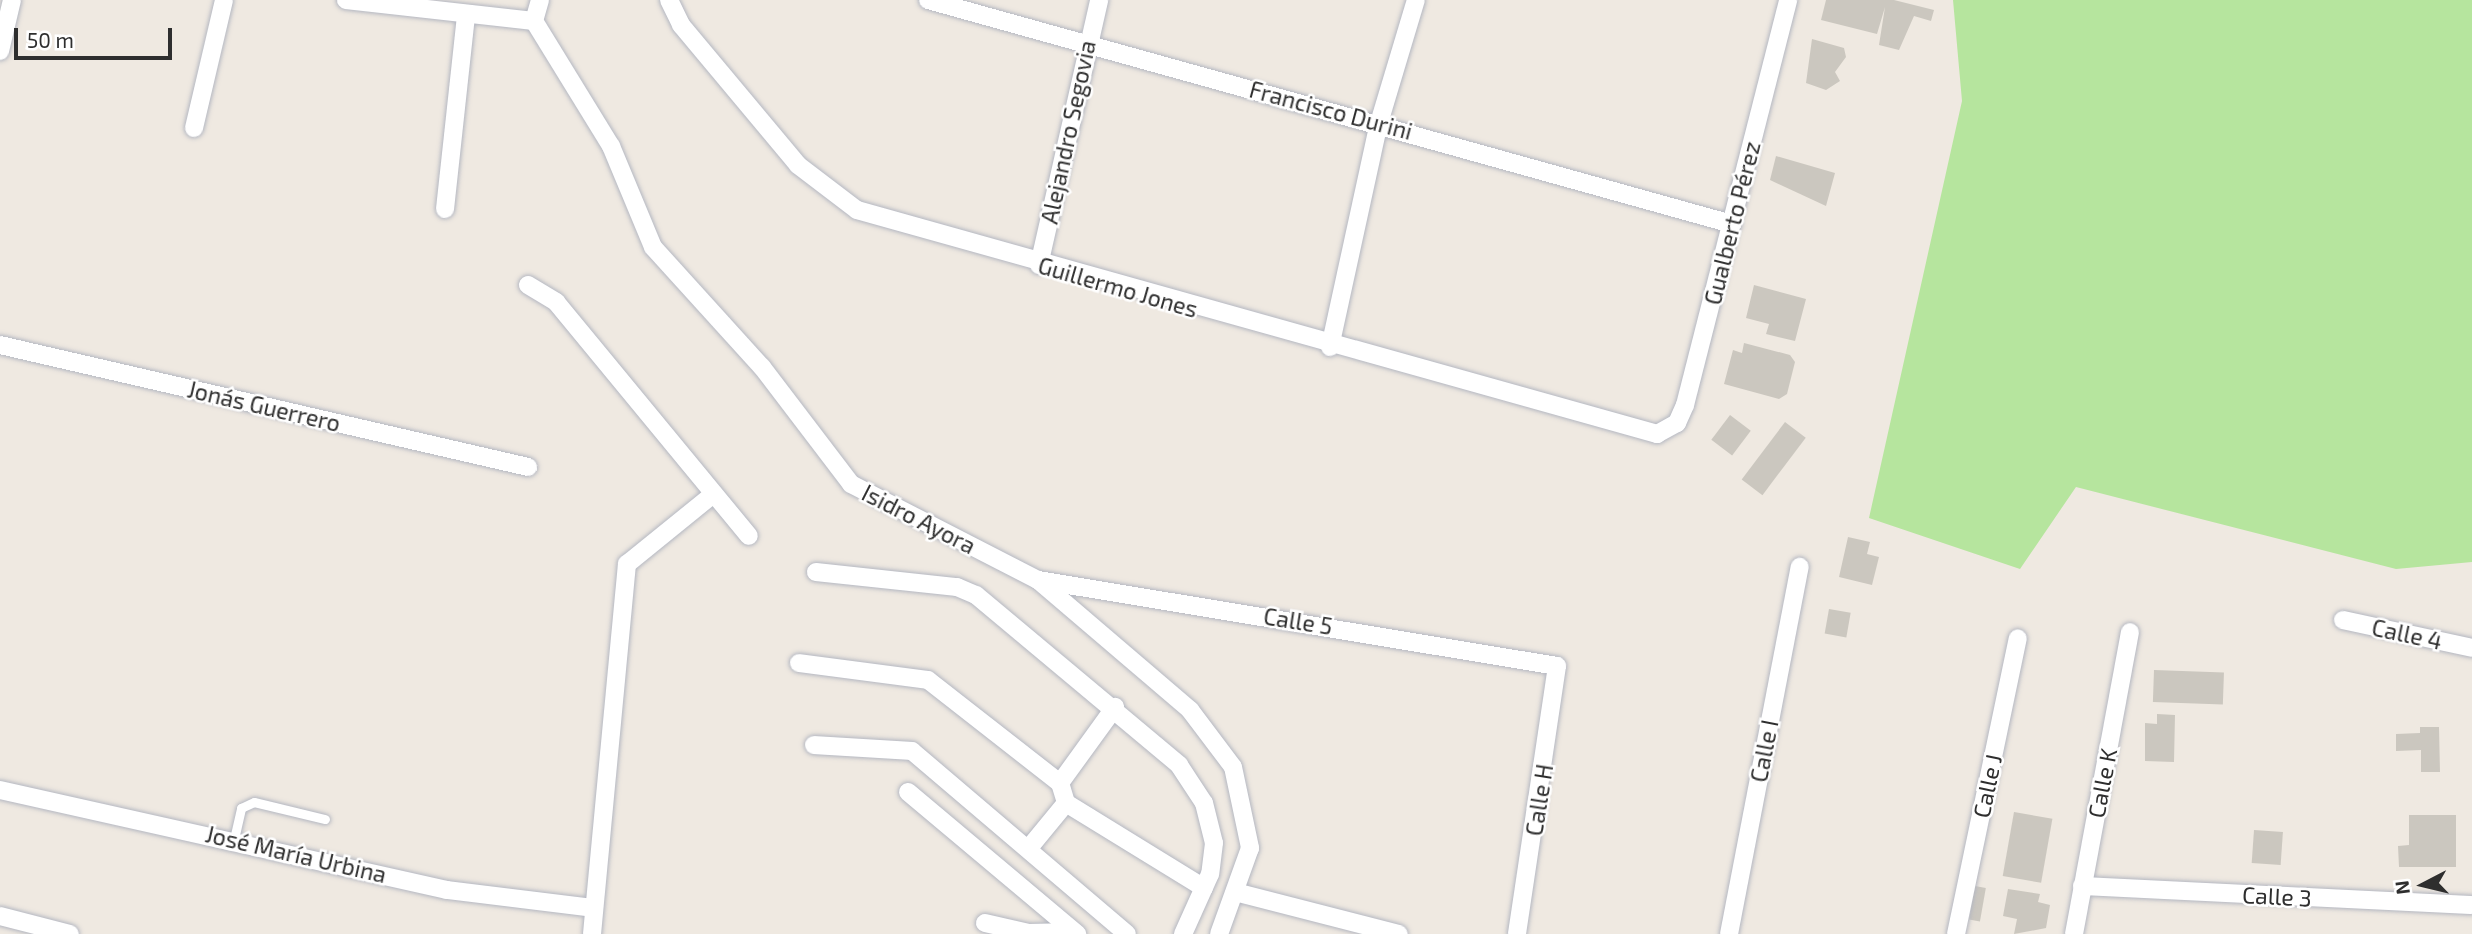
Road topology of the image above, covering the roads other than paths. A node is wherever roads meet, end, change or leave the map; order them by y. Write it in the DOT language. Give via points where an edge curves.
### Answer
graph roads {
  1 [pos="12,0"];
  2 [pos="224,0"];
  3 [pos="346,0"];
  4 [pos="540,0"];
  5 [pos="668,0"];
  6 [pos="928,0"];
  7 [pos="1099,0"];
  8 [pos="1416,0"];
  9 [pos="1788,0"];
  10 [pos="466,17"];
  11 [pos="534,21"];
  12 [pos="1087,42"];
  13 [pos="0,51"];
  14 [pos="1379,123"];
  15 [pos="194,128"];
  16 [pos="445,209"];
  17 [pos="1732,224"];
  18 [pos="1039,265"];
  19 [pos="528,285"];
  20 [pos="0,345"];
  21 [pos="1330,347"];
  22 [pos="1657,433"];
  23 [pos="528,467"];
  24 [pos="711,496"];
  25 [pos="749,536"];
  26 [pos="1800,567"];
  27 [pos="816,572"];
  28 [pos="1038,580"];
  29 [pos="2343,620"];
  30 [pos="2130,632"];
  31 [pos="2018,638"];
  32 [pos="2472,648"];
  33 [pos="799,663"];
  34 [pos="1557,666"];
  35 [pos="1115,707"];
  36 [pos="814,744"];
  37 [pos="1060,783"];
  38 [pos="0,790"];
  39 [pos="908,792"];
  40 [pos="1066,803"];
  41 [pos="325,819"];
  42 [pos="234,839"];
  43 [pos="1029,848"];
  44 [pos="2082,886"];
  45 [pos="1204,888"];
  46 [pos="1235,892"];
  47 [pos="2472,905"];
  48 [pos="594,908"];
  49 [pos="0,916"];
  50 [pos="985,923"];
  51 [pos="1075,933"];
  52 [pos="70,934"];
  53 [pos="592,934"];
  54 [pos="1127,934"];
  55 [pos="1183,934"];
  56 [pos="1219,934"];
  57 [pos="1399,934"];
  58 [pos="1517,934"];
  59 [pos="1729,934"];
  60 [pos="1955,934"];
  61 [pos="2074,934"];
  1 -- 13 [label="street"];
  2 -- 15 [label="street"];
  3 -- 10 [label="street"];
  4 -- 11 [label="street"];
  5 -- 18 [label="street, Guillermo Jones" via="681,25 826,189 857,210"];
  6 -- 12 [label="street, Francisco Durini"];
  7 -- 12 [label="street, Alejandro Segovia"];
  8 -- 14 [label="street"];
  9 -- 17 [label="street, Gualberto Pérez"];
  10 -- 11 [label="street"];
  10 -- 16 [label="street"];
  11 -- 28 [label="street, Isidro Ayora" via="611,146 653,247 762,367 851,484"];
  12 -- 14 [label="street, Francisco Durini"];
  12 -- 18 [label="street, Alejandro Segovia"];
  14 -- 17 [label="street, Francisco Durini"];
  14 -- 21 [label="street"];
  17 -- 22 [label="street, Gualberto Pérez" via="1685,405 1677,423"];
  18 -- 21 [label="street, Guillermo Jones"];
  19 -- 24 [label="street" via="556,302"];
  20 -- 23 [label="street, Jonás Guerrero"];
  21 -- 22 [label="street, Guillermo Jones"];
  24 -- 25 [label="street"];
  24 -- 48 [label="street" via="627,564"];
  26 -- 59 [label="street, Calle I"];
  27 -- 35 [label="street" via="968,591"];
  28 -- 34 [label="street, Calle 5"];
  28 -- 46 [label="street, Isidro Ayora" via="1190,710 1233,767 1250,848"];
  29 -- 32 [label="street, Calle 4"];
  30 -- 44 [label="street, Calle K"];
  31 -- 60 [label="street, Calle J"];
  33 -- 37 [label="street" via="928,680"];
  34 -- 58 [label="street, Calle H"];
  35 -- 37 [label="street"];
  35 -- 45 [label="street" via="1179,765 1204,803 1214,843"];
  36 -- 43 [label="street" via="912,751"];
  37 -- 40 [label="street"];
  38 -- 42 [label="street, José María Urbina"];
  39 -- 51 [label="street"];
  40 -- 43 [label="street"];
  40 -- 45 [label="street"];
  41 -- 42 [label="lane" via="254,802 241,808"];
  42 -- 48 [label="street, José María Urbina" via="447,890"];
  43 -- 54 [label="street"];
  44 -- 47 [label="street, Calle 3"];
  44 -- 61 [label="street, Calle K"];
  45 -- 55 [label="street"];
  46 -- 56 [label="street, Isidro Ayora"];
  46 -- 57 [label="street"];
  48 -- 53 [label="street"];
  49 -- 52 [label="street"];
  50 -- 51 [label="street" via="1029,933"];
}
